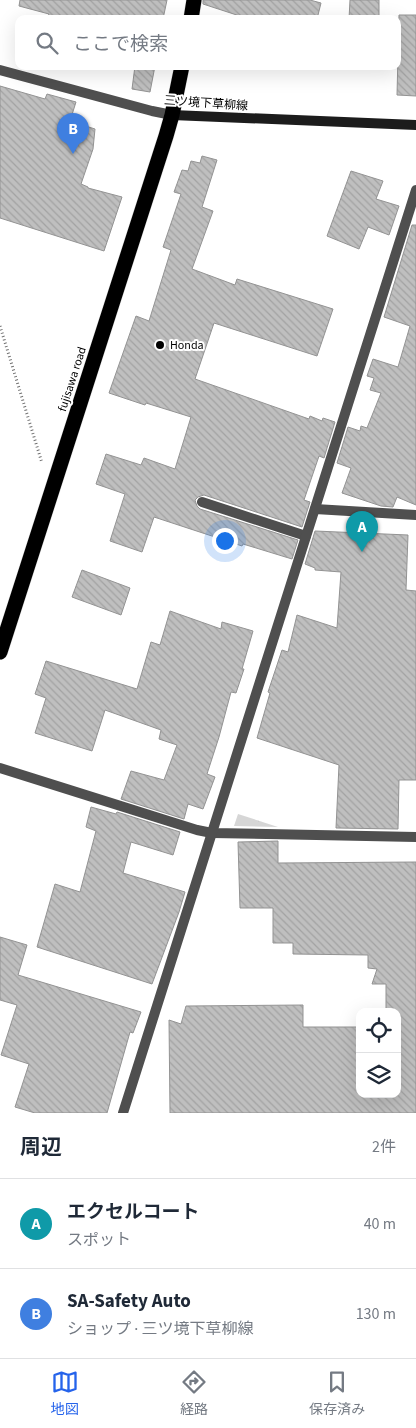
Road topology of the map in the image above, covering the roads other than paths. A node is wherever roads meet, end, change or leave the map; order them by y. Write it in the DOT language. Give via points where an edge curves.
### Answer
graph roads {
  1 [pos="194,0"];
  2 [pos="192,15"];
  3 [pos="0,70"];
  4 [pos="181,70"];
  5 [pos="172,115"];
  6 [pos="416,125"];
  7 [pos="416,190"];
  8 [pos="202,502"];
  9 [pos="315,509"];
  10 [pos="416,515"];
  11 [pos="306,536"];
  12 [pos="0,652"];
  13 [pos="0,768"];
  14 [pos="212,833"];
  15 [pos="416,837"];
  16 [pos="124,1113"];
  1 -- 2 [label="highway"];
  3 -- 5 [label="street, 三ツ境下草柳線"];
  4 -- 5 [label="highway, fujisawa road"];
  5 -- 6 [label="street, 三ツ境下草柳線"];
  5 -- 12 [label="highway, fujisawa road"];
  7 -- 9 [label="street"];
  8 -- 11 [label="street"];
  9 -- 10 [label="street"];
  9 -- 11 [label="street"];
  11 -- 14 [label="street"];
  13 -- 14 [label="street"];
  14 -- 15 [label="street"];
  14 -- 16 [label="street"];
}
